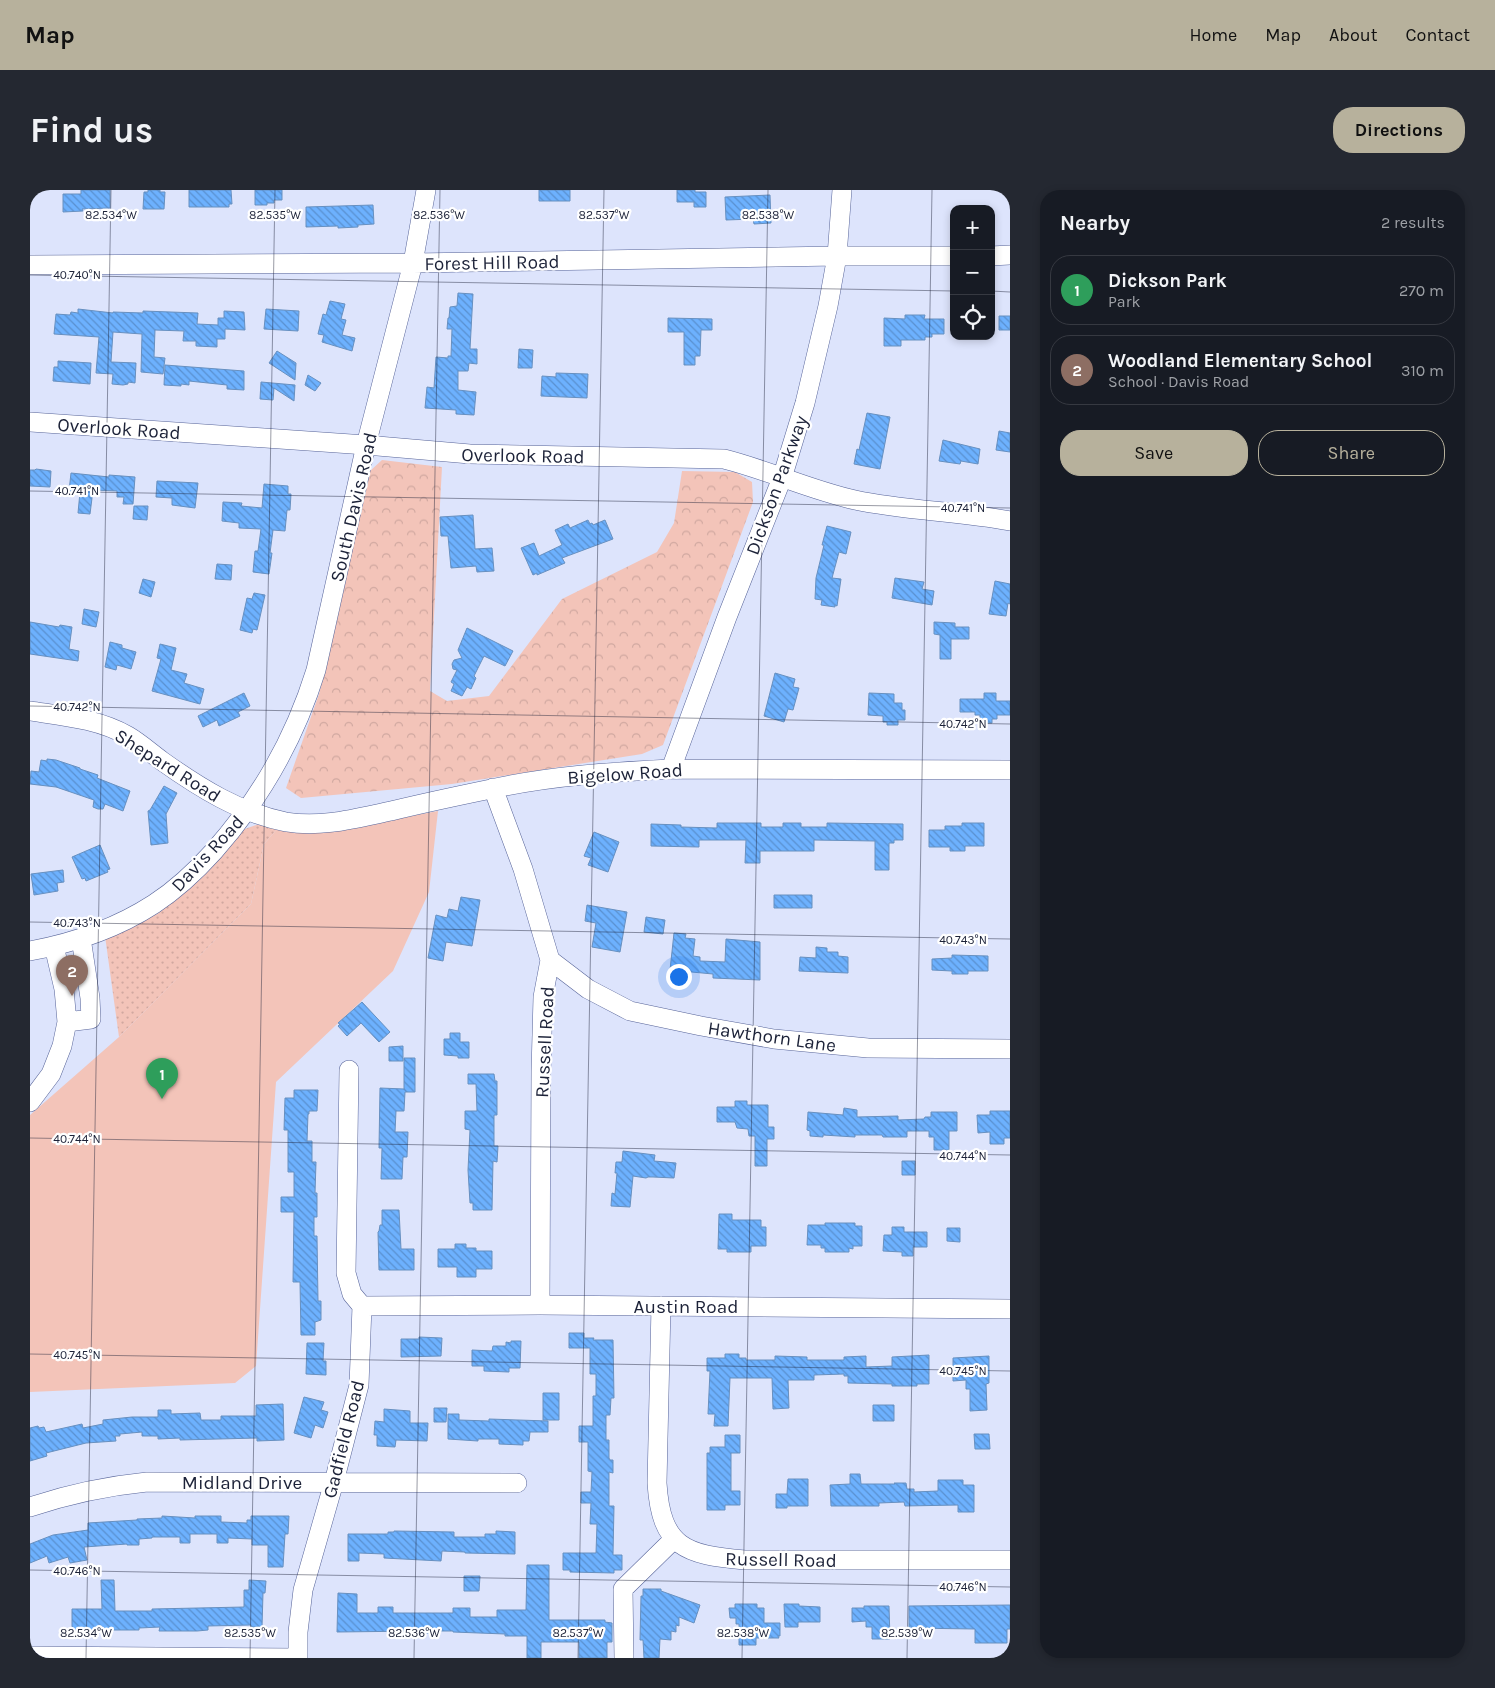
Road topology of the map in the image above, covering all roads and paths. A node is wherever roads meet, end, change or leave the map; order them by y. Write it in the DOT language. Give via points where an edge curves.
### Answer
graph roads {
  1 [pos="426,190"];
  2 [pos="842,190"];
  3 [pos="1010,255"];
  4 [pos="837,256"];
  5 [pos="950,256"];
  6 [pos="995,256"];
  7 [pos="413,263"];
  8 [pos="30,265"];
  9 [pos="30,422"];
  10 [pos="366,445"];
  11 [pos="782,478"];
  12 [pos="1010,520"];
  13 [pos="30,711"];
  14 [pos="671,769"];
  15 [pos="1010,770"];
  16 [pos="493,788"];
  17 [pos="247,811"];
  18 [pos="81,938"];
  19 [pos="54,946"];
  20 [pos="30,952"];
  21 [pos="550,960"];
  22 [pos="67,1022"];
  23 [pos="1010,1050"];
  24 [pos="349,1070"];
  25 [pos="30,1102"];
  26 [pos="362,1306"];
  27 [pos="540,1306"];
  28 [pos="661,1306"];
  29 [pos="1010,1309"];
  30 [pos="334,1482"];
  31 [pos="517,1483"];
  32 [pos="30,1507"];
  33 [pos="674,1539"];
  34 [pos="1010,1560"];
  35 [pos="30,1656"];
  36 [pos="298,1658"];
  37 [pos="624,1658"];
  1 -- 7 [label="street, South Davis Road"];
  2 -- 4 [label="street, Dickson Parkway"];
  3 -- 6 [label="street"];
  4 -- 5 [label="street, Forest Hill Road"];
  4 -- 7 [label="street, Forest Hill Road"];
  4 -- 11 [label="street, Dickson Parkway" via="805,403"];
  7 -- 8 [label="street, Forest Hill Road"];
  7 -- 10 [label="street, South Davis Road"];
  9 -- 10 [label="street, Overlook Road"];
  10 -- 11 [label="street, Overlook Road" via="485,455 724,459"];
  10 -- 17 [label="street, South Davis Road" via="307,699 280,759"];
  11 -- 12 [label="street, Overlook Road" via="873,504"];
  11 -- 14 [label="street, Dickson Parkway"];
  13 -- 17 [label="street, Shepard Road" via="97,723 128,736 187,779"];
  14 -- 15 [label="street, Bigelow Road"];
  14 -- 16 [label="street, Bigelow Road" via="579,775"];
  16 -- 17 [label="street, Bigelow Road" via="356,820 325,823 285,822"];
  16 -- 21 [label="street, Russell Road" via="523,869"];
  17 -- 18 [label="street, Davis Road" via="180,886 133,916"];
  18 -- 19 [label="street, Davis Road"];
  18 -- 22 [label="street" via="91,1019"];
  19 -- 20 [label="street, Davis Road"];
  19 -- 22 [label="street" via="64,989"];
  21 -- 23 [label="street, Hawthorn Lane" via="588,989 630,1011 701,1026 774,1039 868,1048"];
  21 -- 27 [label="street, Russell Road" via="543,996 540,1072"];
  22 -- 25 [label="street" via="51,1074"];
  24 -- 26 [label="street" via="346,1273 352,1294"];
  26 -- 27 [label="street, Austin Road"];
  26 -- 30 [label="street, Gadfield Road" via="358,1385"];
  27 -- 28 [label="street, Austin Road"];
  28 -- 29 [label="street, Austin Road"];
  28 -- 33 [label="street, Russell Road" via="657,1493 662,1519"];
  30 -- 31 [label="street, Midland Drive"];
  30 -- 32 [label="street, Midland Drive" via="147,1482 90,1490"];
  30 -- 36 [label="street, Gadfield Road" via="302,1590"];
  33 -- 34 [label="street, Russell Road" via="697,1553 745,1560"];
  33 -- 37 [label="street" via="624,1589"];
  35 -- 36 [label="street"];
}
